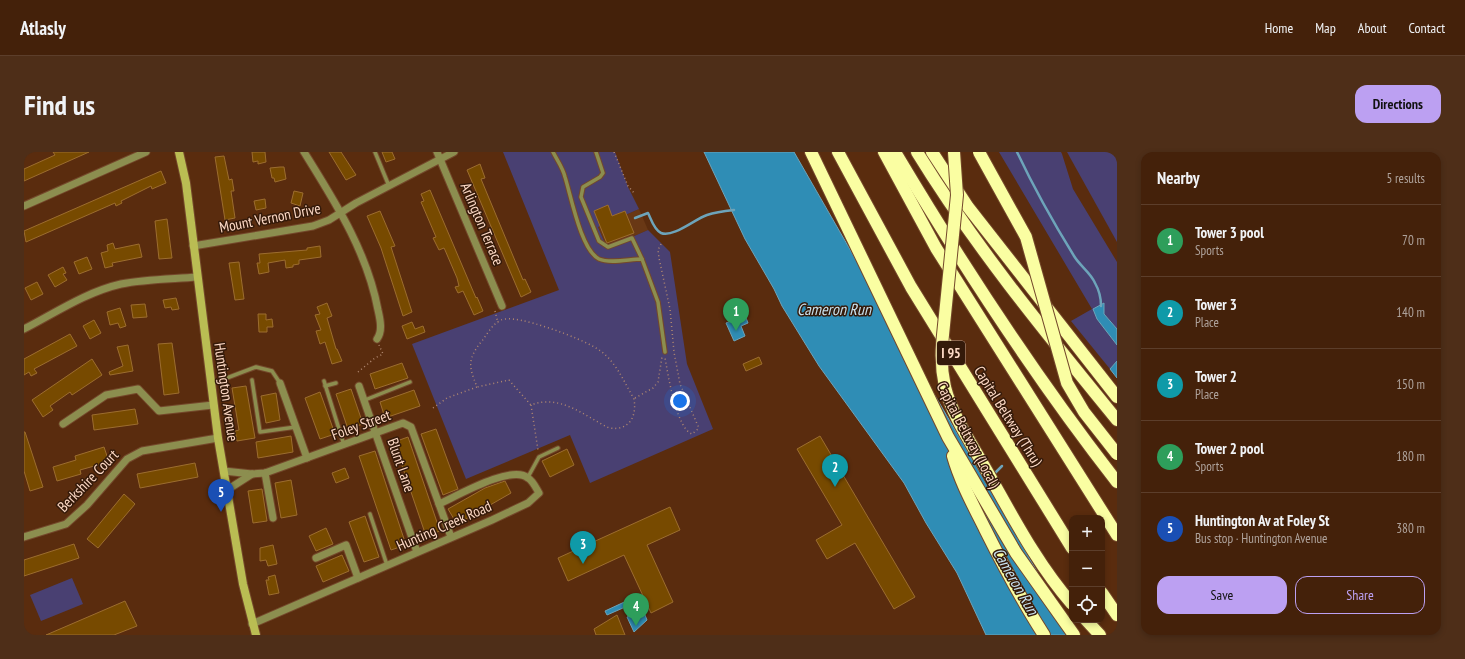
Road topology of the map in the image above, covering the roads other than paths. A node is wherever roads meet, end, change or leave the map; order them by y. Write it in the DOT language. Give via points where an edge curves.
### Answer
graph roads {
  1 [pos="146,152"];
  2 [pos="178,152"];
  3 [pos="304,152"];
  4 [pos="375,152"];
  5 [pos="437,152"];
  6 [pos="454,152"];
  7 [pos="553,152"];
  8 [pos="596,152"];
  9 [pos="810,152"];
  10 [pos="838,152"];
  11 [pos="884,152"];
  12 [pos="895,152"];
  13 [pos="917,152"];
  14 [pos="932,152"];
  15 [pos="954,152"];
  16 [pos="979,152"];
  17 [pos="440,159"];
  18 [pos="389,186"];
  19 [pos="24,206"];
  20 [pos="341,212"];
  21 [pos="193,246"];
  22 [pos="642,259"];
  23 [pos="197,277"];
  24 [pos="499,308"];
  25 [pos="24,329"];
  26 [pos="377,339"];
  27 [pos="665,352"];
  28 [pos="252,380"];
  29 [pos="324,381"];
  30 [pos="410,382"];
  31 [pos="280,383"];
  32 [pos="336,383"];
  33 [pos="210,384"];
  34 [pos="326,386"];
  35 [pos="359,386"];
  36 [pos="1117,397"];
  37 [pos="365,400"];
  38 [pos="213,405"];
  39 [pos="1117,420"];
  40 [pos="63,424"];
  41 [pos="297,427"];
  42 [pos="376,432"];
  43 [pos="948,437"];
  44 [pos="218,438"];
  45 [pos="344,445"];
  46 [pos="558,448"];
  47 [pos="1117,454"];
  48 [pos="307,458"];
  49 [pos="224,471"];
  50 [pos="265,473"];
  51 [pos="252,474"];
  52 [pos="528,477"];
  53 [pos="1117,482"];
  54 [pos="227,490"];
  55 [pos="439,504"];
  56 [pos="370,514"];
  57 [pos="273,518"];
  58 [pos="1117,535"];
  59 [pos="24,536"];
  60 [pos="451,537"];
  61 [pos="1069,543"];
  62 [pos="417,552"];
  63 [pos="316,558"];
  64 [pos="387,565"];
  65 [pos="358,578"];
  66 [pos="1105,597"];
  67 [pos="1069,600"];
  68 [pos="1117,615"];
  69 [pos="1089,623"];
  70 [pos="252,624"];
  71 [pos="256,635"];
  72 [pos="1044,635"];
  73 [pos="1074,635"];
  74 [pos="1100,635"];
  1 -- 19 [label="street"];
  2 -- 21 [label="main road, Huntington Avenue" via="186,183"];
  3 -- 20 [label="street"];
  4 -- 18 [label="lane"];
  5 -- 17 [label="street, Arlington Terrace"];
  6 -- 17 [label="street, Mount Vernon Drive"];
  7 -- 22 [label="lane" via="565,175 585,239 594,254 601,260 609,261"];
  8 -- 22 [label="lane" via="603,172 600,177 583,187 581,197 599,241 608,247 632,238"];
  9 -- 43 [label="highway, Capital Beltway (Local) / I 95"];
  10 -- 61 [label="highway, Capital Beltway (Thru) / I 95" via="916,294"];
  11 -- 58 [label="highway" via="936,248"];
  12 -- 53 [label="highway" via="1002,322 1085,441"];
  13 -- 39 [label="highway" via="965,227 998,272"];
  14 -- 36 [label="highway" via="968,207"];
  15 -- 67 [label="highway, bridge" via="957,202 944,313 942,352 945,387 958,420 1019,527 1051,578"];
  16 -- 47 [label="highway, bridge" via="1026,237 1067,383 1084,412"];
  17 -- 18 [label="street, Mount Vernon Drive"];
  17 -- 24 [label="street, Arlington Terrace"];
  18 -- 20 [label="street, Mount Vernon Drive"];
  20 -- 21 [label="street, Mount Vernon Drive" via="313,226"];
  20 -- 26 [label="street" via="370,275 380,320"];
  21 -- 23 [label="main road, Huntington Avenue"];
  22 -- 27 [label="lane" via="658,302"];
  23 -- 25 [label="street" via="142,281 110,287 89,295"];
  23 -- 33 [label="main road, Huntington Avenue"];
  28 -- 41 [label="lane" via="260,432"];
  29 -- 34 [label="lane"];
  30 -- 37 [label="lane"];
  31 -- 33 [label="lane" via="272,371 256,367"];
  31 -- 41 [label="street"];
  32 -- 34 [label="lane"];
  33 -- 38 [label="main road, Huntington Avenue"];
  34 -- 45 [label="lane"];
  35 -- 37 [label="street, Blunt Lane"];
  37 -- 42 [label="street, Blunt Lane"];
  38 -- 40 [label="street" via="159,411 138,389 106,395"];
  38 -- 44 [label="main road, Huntington Avenue"];
  41 -- 48 [label="street"];
  42 -- 45 [label="street, Foley Street"];
  42 -- 55 [label="street, Foley Street" via="403,423 411,427"];
  42 -- 62 [label="street, Blunt Lane"];
  43 -- 72 [label="highway" via="956,468 974,508 1003,566"];
  43 -- 73 [label="highway, Capital Beltway (Local) / I 95" via="1016,553"];
  44 -- 49 [label="main road, Huntington Avenue"];
  44 -- 59 [label="street, Berkshire Court" via="142,451 134,455 127,459 87,505 66,524"];
  45 -- 48 [label="street, Foley Street"];
  46 -- 52 [label="lane" via="539,456"];
  48 -- 50 [label="street, Foley Street"];
  49 -- 51 [label="street, Foley Street"];
  49 -- 54 [label="main road, Huntington Avenue"];
  50 -- 51 [label="street, Foley Street"];
  50 -- 57 [label="street"];
  51 -- 54 [label="street, Foley Street"];
  52 -- 55 [label="street, Hunting Creek Road" via="518,474 503,476"];
  52 -- 60 [label="street, Hunting Creek Road" via="538,493 528,503"];
  54 -- 70 [label="main road, Huntington Avenue"];
  55 -- 60 [label="street, Foley Street"];
  56 -- 64 [label="lane"];
  60 -- 62 [label="street, Hunting Creek Road"];
  62 -- 64 [label="street, Hunting Creek Road"];
  63 -- 65 [label="street" via="346,545"];
  64 -- 65 [label="street, Hunting Creek Road"];
  65 -- 70 [label="street, Hunting Creek Road"];
  66 -- 68 [label="highway"];
  69 -- 74 [label="highway"];
  70 -- 71 [label="main road, Huntington Avenue"];
}
